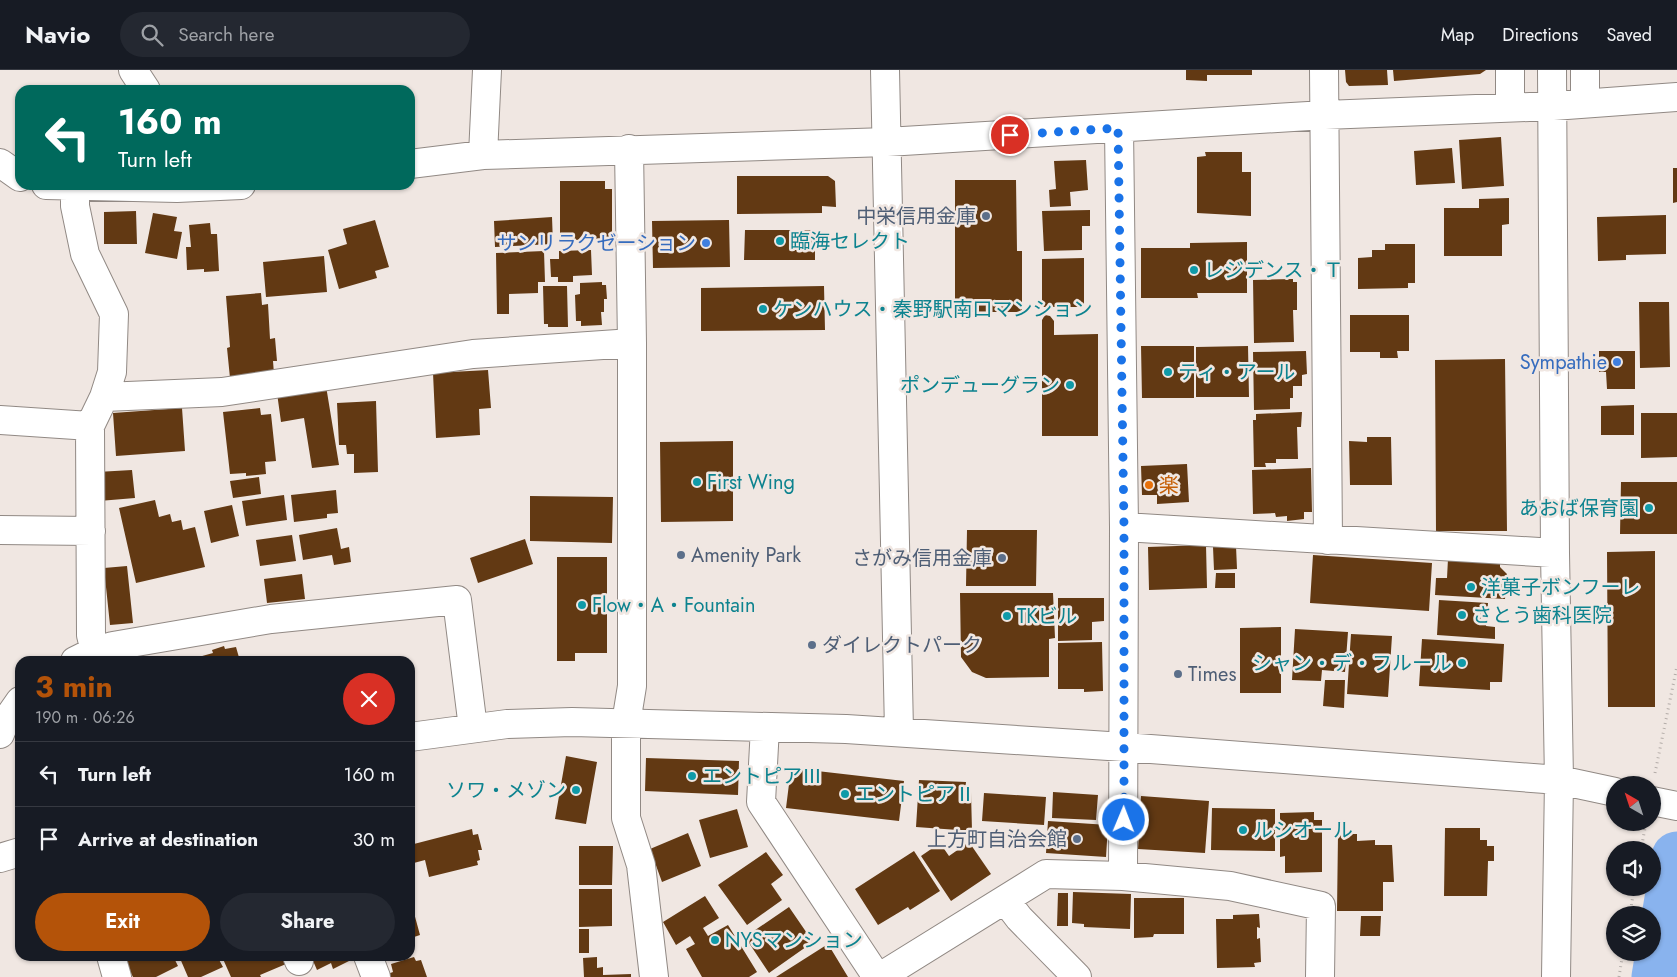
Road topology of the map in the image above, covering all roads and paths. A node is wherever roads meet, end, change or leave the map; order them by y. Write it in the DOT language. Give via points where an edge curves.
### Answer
graph roads {
  1 [pos="133,70"];
  2 [pos="487,70"];
  3 [pos="884,70"];
  4 [pos="1324,70"];
  5 [pos="1510,70"];
  6 [pos="1552,70"];
  7 [pos="1585,70"];
  8 [pos="143,85"];
  9 [pos="1677,97"];
  10 [pos="1585,103"];
  11 [pos="1510,106"];
  12 [pos="1553,106"];
  13 [pos="1325,115"];
  14 [pos="1118,128"];
  15 [pos="887,142"];
  16 [pos="628,149"];
  17 [pos="483,155"];
  18 [pos="0,163"];
  19 [pos="415,163"];
  20 [pos="15,174"];
  21 [pos="75,190"];
  22 [pos="632,344"];
  23 [pos="104,396"];
  24 [pos="0,420"];
  25 [pos="90,426"];
  26 [pos="1124,527"];
  27 [pos="0,530"];
  28 [pos="91,531"];
  29 [pos="1328,540"];
  30 [pos="1554,553"];
  31 [pos="85,656"];
  32 [pos="1677,666"];
  33 [pos="15,708"];
  34 [pos="626,723"];
  35 [pos="765,727"];
  36 [pos="473,728"];
  37 [pos="899,731"];
  38 [pos="0,734"];
  39 [pos="415,736"];
  40 [pos="1124,747"];
  41 [pos="1656,776"];
  42 [pos="1559,780"];
  43 [pos="1606,790"];
  44 [pos="1661,795"];
  45 [pos="1677,806"];
  46 [pos="15,854"];
  47 [pos="0,858"];
  48 [pos="1123,876"];
  49 [pos="1006,900"];
  50 [pos="112,961"];
  51 [pos="370,961"];
  52 [pos="1622,961"];
  53 [pos="117,977"];
  54 [pos="376,977"];
  55 [pos="654,977"];
  56 [pos="879,977"];
  57 [pos="1077,977"];
  58 [pos="1320,977"];
  59 [pos="1556,977"];
  60 [pos="1619,977"];
  1 -- 8 [label="street"];
  2 -- 17 [label="street"];
  3 -- 15 [label="street"];
  4 -- 13 [label="street"];
  5 -- 11 [label="street"];
  6 -- 12 [label="street"];
  7 -- 10 [label="street"];
  9 -- 10 [label="street"];
  10 -- 12 [label="street"];
  11 -- 12 [label="street"];
  11 -- 13 [label="street"];
  12 -- 30 [label="street"];
  13 -- 14 [label="street"];
  13 -- 29 [label="street"];
  14 -- 15 [label="street"];
  14 -- 26 [label="street"];
  15 -- 16 [label="street"];
  15 -- 37 [label="street"];
  16 -- 17 [label="street"];
  16 -- 22 [label="street"];
  17 -- 19 [label="street"];
  18 -- 20 [label="street"];
  21 -- 23 [label="street" via="85,254 114,314 112,372"];
  22 -- 23 [label="street" via="473,354 222,392"];
  22 -- 34 [label="street" via="632,686"];
  23 -- 25 [label="street"];
  24 -- 25 [label="street"];
  25 -- 28 [label="street"];
  26 -- 29 [label="street"];
  26 -- 40 [label="street"];
  27 -- 28 [label="street"];
  28 -- 31 [label="street" via="91,635"];
  29 -- 30 [label="street"];
  30 -- 42 [label="street"];
  31 -- 36 [label="street" via="270,619 457,600"];
  32 -- 41 [label="path"];
  33 -- 38 [label="street"];
  34 -- 35 [label="street"];
  34 -- 36 [label="street" via="507,724"];
  34 -- 55 [label="street" via="626,818 641,865"];
  35 -- 37 [label="street"];
  35 -- 56 [label="street" via="761,802"];
  36 -- 39 [label="street"];
  37 -- 40 [label="street"];
  40 -- 42 [label="street"];
  40 -- 48 [label="street"];
  42 -- 43 [label="street"];
  42 -- 59 [label="street"];
  44 -- 45 [label="street"];
  46 -- 47 [label="street"];
  48 -- 49 [label="street" via="1046,874"];
  48 -- 58 [label="street" via="1230,886 1321,906"];
  49 -- 56 [label="street"];
  49 -- 57 [label="street" via="1019,918"];
  50 -- 53 [label="street"];
  51 -- 54 [label="street"];
  52 -- 60 [label="path"];
}
